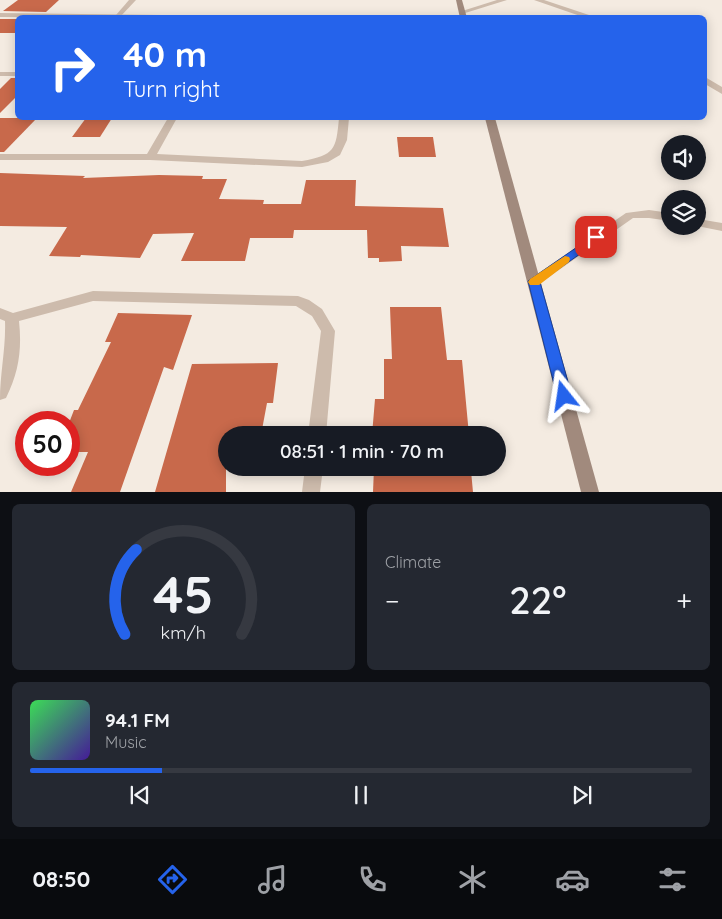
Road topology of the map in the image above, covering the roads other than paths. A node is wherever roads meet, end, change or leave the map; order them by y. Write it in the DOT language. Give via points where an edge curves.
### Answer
graph roads {
  1 [pos="133,0"];
  2 [pos="459,0"];
  3 [pos="504,0"];
  4 [pos="537,0"];
  5 [pos="0,15"];
  6 [pos="15,15"];
  7 [pos="119,15"];
  8 [pos="463,15"];
  9 [pos="585,15"];
  10 [pos="0,74"];
  11 [pos="15,74"];
  12 [pos="707,81"];
  13 [pos="722,91"];
  14 [pos="171,120"];
  15 [pos="344,120"];
  16 [pos="491,120"];
  17 [pos="0,157"];
  18 [pos="150,157"];
  19 [pos="661,216"];
  20 [pos="706,224"];
  21 [pos="722,227"];
  22 [pos="534,281"];
  23 [pos="6,315"];
  24 [pos="0,393"];
  25 [pos="318,426"];
  26 [pos="313,476"];
  27 [pos="311,492"];
  28 [pos="590,492"];
  1 -- 7 [label="street"];
  2 -- 8 [label="main road"];
  3 -- 8 [label="street"];
  4 -- 9 [label="street"];
  5 -- 6 [label="street"];
  10 -- 11 [label="street"];
  12 -- 13 [label="street"];
  14 -- 18 [label="street"];
  15 -- 18 [label="street" via="341,148 335,155 321,161 302,164"];
  16 -- 22 [label="main road"];
  17 -- 18 [label="street"];
  19 -- 22 [label="street" via="630,215"];
  20 -- 21 [label="street"];
  22 -- 28 [label="main road"];
  23 -- 24 [label="street" via="14,361"];
  23 -- 25 [label="street" via="93,296 298,300 314,308 328,331"];
  26 -- 27 [label="street"];
}
